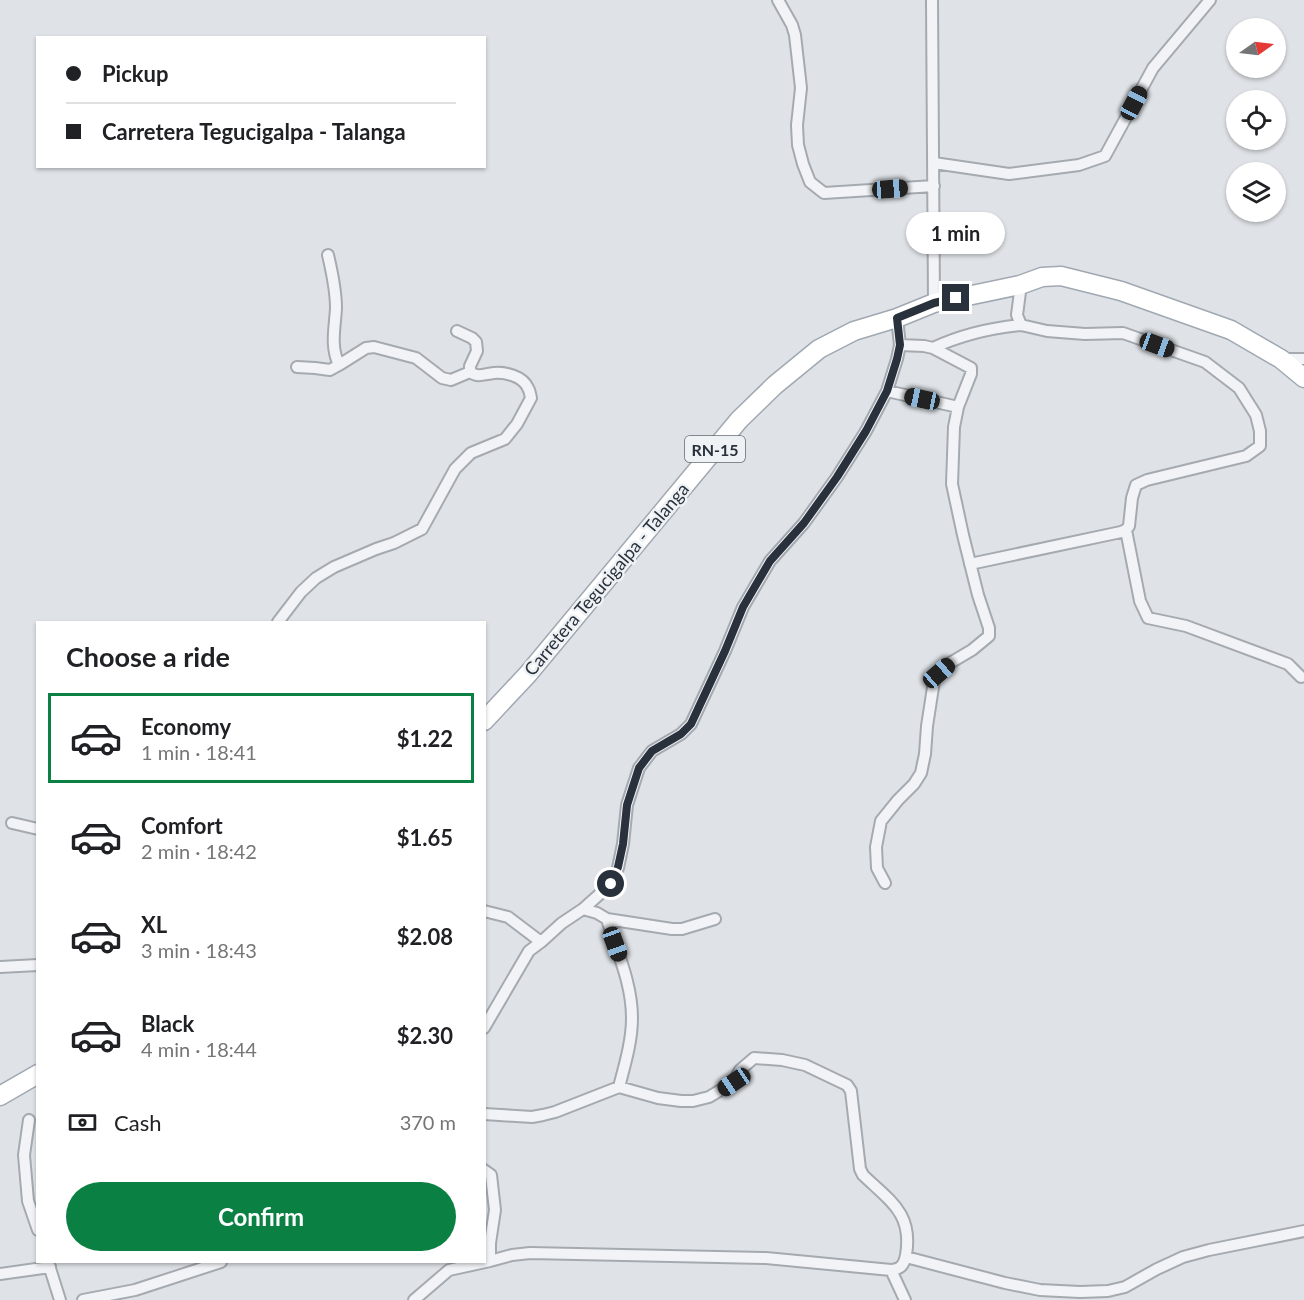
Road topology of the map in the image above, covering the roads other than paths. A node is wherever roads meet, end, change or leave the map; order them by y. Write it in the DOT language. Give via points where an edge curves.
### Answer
graph roads {
  1 [pos="778,0"];
  2 [pos="932,0"];
  3 [pos="1210,0"];
  4 [pos="934,163"];
  5 [pos="934,186"];
  6 [pos="328,255"];
  7 [pos="1021,284"];
  8 [pos="934,303"];
  9 [pos="897,318"];
  10 [pos="1021,325"];
  11 [pos="457,331"];
  12 [pos="900,345"];
  13 [pos="933,348"];
  14 [pos="1281,359"];
  15 [pos="1304,359"];
  16 [pos="339,365"];
  17 [pos="297,368"];
  18 [pos="470,372"];
  19 [pos="1304,378"];
  20 [pos="887,391"];
  21 [pos="958,407"];
  22 [pos="1126,530"];
  23 [pos="970,564"];
  24 [pos="279,621"];
  25 [pos="1301,677"];
  26 [pos="486,719"];
  27 [pos="12,823"];
  28 [pos="36,829"];
  29 [pos="885,882"];
  30 [pos="583,909"];
  31 [pos="486,911"];
  32 [pos="608,919"];
  33 [pos="715,919"];
  34 [pos="541,942"];
  35 [pos="36,965"];
  36 [pos="0,967"];
  37 [pos="486,1025"];
  38 [pos="36,1075"];
  39 [pos="620,1087"];
  40 [pos="0,1096"];
  41 [pos="486,1114"];
  42 [pos="29,1120"];
  43 [pos="486,1171"];
  44 [pos="36,1224"];
  45 [pos="1304,1231"];
  46 [pos="906,1257"];
  47 [pos="486,1261"];
  48 [pos="490,1261"];
  49 [pos="218,1263"];
  50 [pos="473,1263"];
  51 [pos="49,1264"];
  52 [pos="448,1266"];
  53 [pos="891,1270"];
  54 [pos="0,1274"];
  55 [pos="60,1300"];
  56 [pos="83,1300"];
  57 [pos="414,1300"];
  58 [pos="905,1300"];
  1 -- 5 [label="street" via="795,34 801,88 798,145 810,182 824,193"];
  2 -- 4 [label="street"];
  3 -- 4 [label="street" via="1153,68 1105,156 1079,165 1009,174"];
  4 -- 5 [label="street"];
  5 -- 8 [label="street"];
  6 -- 16 [label="street" via="336,307 334,356"];
  7 -- 8 [label="main road, Carretera Tegucigalpa - Talanga / RN-15"];
  7 -- 10 [label="street" via="1017,315"];
  7 -- 14 [label="main road, Carretera Tegucigalpa - Talanga / RN-15" via="1061,276 1121,291 1231,330"];
  8 -- 9 [label="main road, Carretera Tegucigalpa - Talanga / RN-15"];
  9 -- 12 [label="street"];
  9 -- 26 [label="main road, Carretera Tegucigalpa - Talanga / RN-15" via="854,331 819,349 739,420 536,665"];
  10 -- 13 [label="street" via="978,332"];
  10 -- 22 [label="street" via="1085,334 1123,333 1205,362 1239,388 1256,415 1260,446 1246,456 1136,485"];
  11 -- 18 [label="street" via="476,342"];
  12 -- 13 [label="street"];
  12 -- 20 [label="street"];
  13 -- 21 [label="street" via="971,368"];
  14 -- 15 [label="street"];
  14 -- 19 [label="main road, Carretera Tegucigalpa - Talanga / RN-15"];
  16 -- 17 [label="street" via="330,370"];
  16 -- 18 [label="street" via="374,347 416,357 442,378 451,380"];
  18 -- 24 [label="street" via="479,376 510,374 522,380 531,398 518,424 505,439 471,453 455,469 423,529 316,578"];
  20 -- 21 [label="street"];
  20 -- 30 [label="street" via="837,477 770,561 743,607 691,724 652,751 639,768 627,805 618,867 611,884"];
  21 -- 23 [label="street" via="952,484"];
  22 -- 23 [label="street"];
  22 -- 25 [label="street" via="1140,600 1148,618 1186,626 1288,664"];
  23 -- 29 [label="street" via="989,636 950,663 934,681 921,773 881,821 877,868"];
  27 -- 28 [label="street"];
  30 -- 32 [label="street"];
  30 -- 34 [label="street"];
  31 -- 34 [label="street" via="508,917"];
  32 -- 33 [label="street" via="682,929"];
  32 -- 39 [label="street" via="630,992 632,1018"];
  34 -- 37 [label="street" via="529,951"];
  35 -- 36 [label="street"];
  38 -- 40 [label="main road"];
  39 -- 41 [label="street" via="543,1115"];
  39 -- 46 [label="street" via="658,1098 693,1101 709,1097 734,1082 740,1070 754,1058 805,1065 847,1085 851,1091 860,1169 898,1209 905,1222"];
  42 -- 44 [label="street" via="24,1155 28,1201"];
  43 -- 48 [label="street" via="492,1175 495,1210"];
  45 -- 46 [label="street" via="1183,1257 1125,1287 1108,1291 1040,1290"];
  46 -- 53 [label="street" via="903,1266"];
  47 -- 48 [label="street"];
  48 -- 53 [label="street" via="530,1253 766,1258"];
  49 -- 56 [label="street" via="135,1290"];
  50 -- 52 [label="street"];
  51 -- 54 [label="street"];
  51 -- 55 [label="street"];
  52 -- 57 [label="street"];
  53 -- 58 [label="street"];
}
